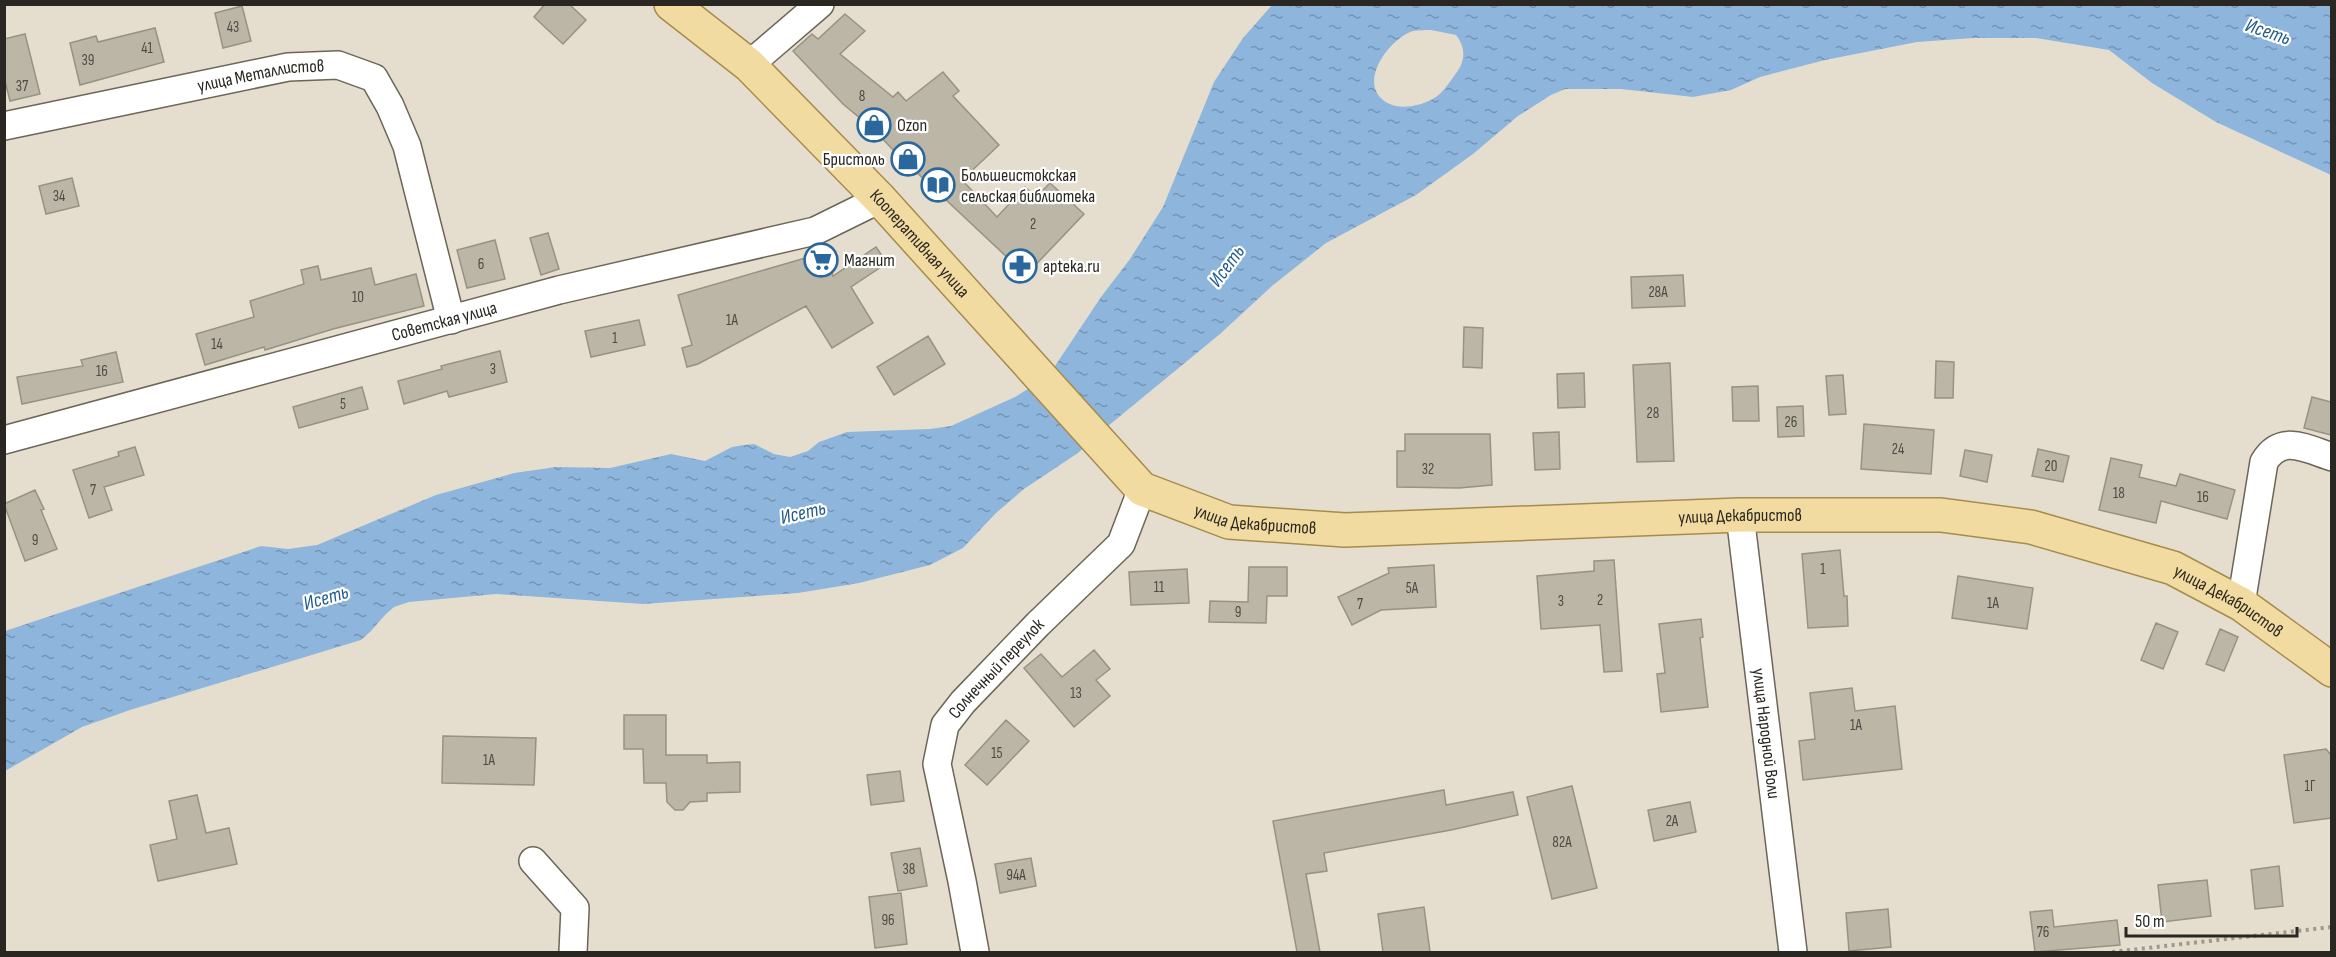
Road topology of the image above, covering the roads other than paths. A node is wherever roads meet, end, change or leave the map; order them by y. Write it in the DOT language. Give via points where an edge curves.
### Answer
graph roads {
  1 [pos="671,4"];
  2 [pos="820,4"];
  3 [pos="749,65"];
  4 [pos="4,126"];
  5 [pos="880,199"];
  6 [pos="451,320"];
  7 [pos="4,440"];
  8 [pos="2331,457"];
  9 [pos="1134,480"];
  10 [pos="1740,515"];
  11 [pos="2241,604"];
  12 [pos="2331,670"];
  13 [pos="533,861"];
  14 [pos="573,952"];
  15 [pos="975,952"];
  16 [pos="1793,952"];
  1 -- 3 [label="main road, Кооперативная улица"];
  2 -- 3 [label="street"];
  3 -- 5 [label="main road, Кооперативная улица"];
  4 -- 6 [label="street, улица Металлистов" via="288,68 338,65 374,78 406,146"];
  5 -- 6 [label="street, Советская улица" via="815,231 560,290"];
  5 -- 9 [label="main road, Кооперативная улица"];
  6 -- 7 [label="street, Советская улица"];
  8 -- 11 [label="street" via="2292,445 2269,452 2264,462"];
  9 -- 10 [label="main road, улица Декабристов" via="1229,522 1345,530"];
  9 -- 15 [label="street, Солнечный переулок" via="1121,544 1038,624 945,725 937,764"];
  10 -- 11 [label="main road, улица Декабристов" via="1941,515 2031,527 2173,568"];
  10 -- 16 [label="street, улица Народной Воли"];
  11 -- 12 [label="main road, улица Декабристов"];
  13 -- 14 [label="street" via="575,908"];
}
